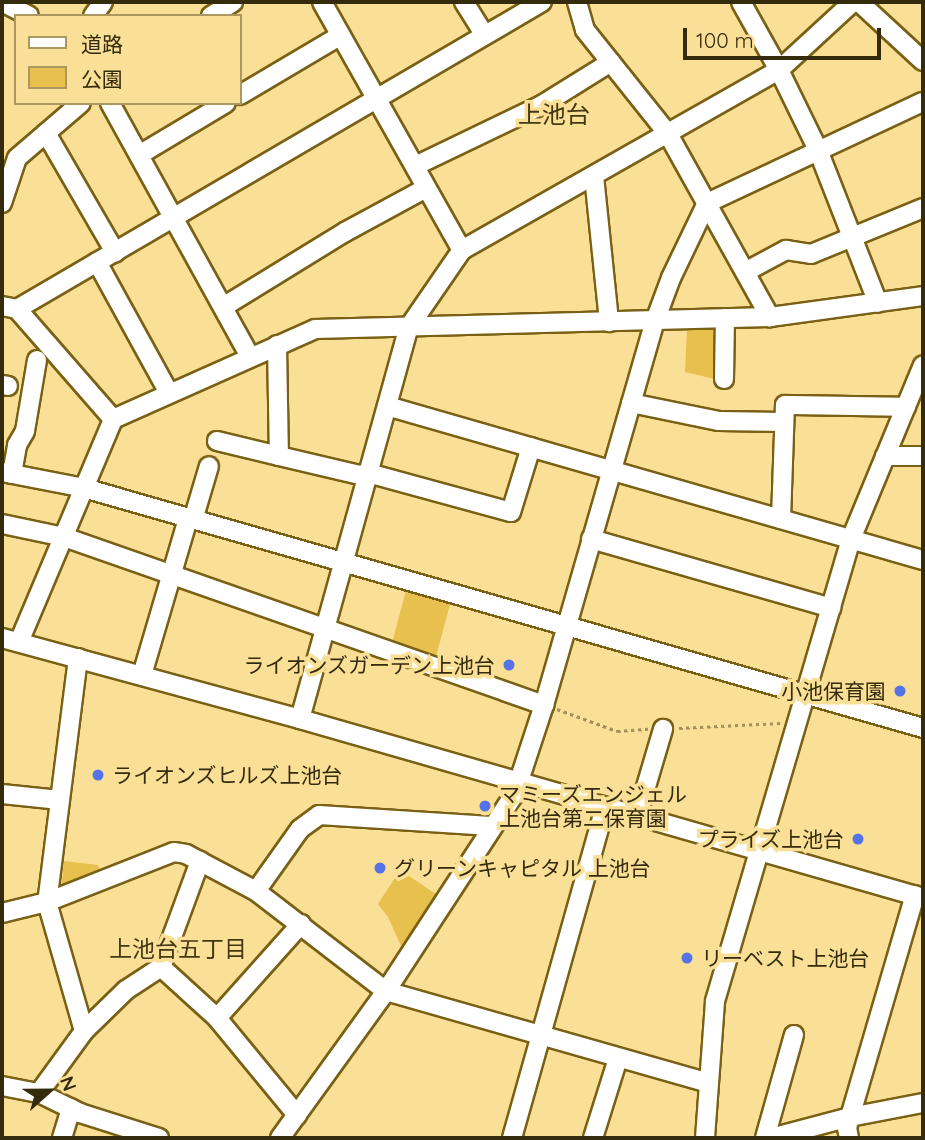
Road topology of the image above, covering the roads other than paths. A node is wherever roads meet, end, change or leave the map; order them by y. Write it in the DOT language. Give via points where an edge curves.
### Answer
graph roads {
  1 [pos="2,2"];
  2 [pos="233,2"];
  3 [pos="322,2"];
  4 [pos="464,2"];
  5 [pos="542,2"];
  6 [pos="577,2"];
  7 [pos="741,2"];
  8 [pos="853,2"];
  9 [pos="859,2"];
  10 [pos="212,10"];
  11 [pos="25,14"];
  12 [pos="484,34"];
  13 [pos="341,35"];
  14 [pos="923,61"];
  15 [pos="611,62"];
  16 [pos="779,70"];
  17 [pos="242,94"];
  18 [pos="377,100"];
  19 [pos="923,102"];
  20 [pos="79,105"];
  21 [pos="111,105"];
  22 [pos="223,105"];
  23 [pos="46,133"];
  24 [pos="668,134"];
  25 [pos="818,150"];
  26 [pos="9,154"];
  27 [pos="139,155"];
  28 [pos="415,166"];
  29 [pos="594,176"];
  30 [pos="426,188"];
  31 [pos="2,203"];
  32 [pos="706,203"];
  33 [pos="923,208"];
  34 [pos="174,219"];
  35 [pos="854,237"];
  36 [pos="462,250"];
  37 [pos="115,252"];
  38 [pos="97,262"];
  39 [pos="745,272"];
  40 [pos="923,296"];
  41 [pos="878,303"];
  42 [pos="10,307"];
  43 [pos="223,307"];
  44 [pos="770,317"];
  45 [pos="725,318"];
  46 [pos="655,321"];
  47 [pos="609,322"];
  48 [pos="409,327"];
  49 [pos="277,345"];
  50 [pos="250,357"];
  51 [pos="37,360"];
  52 [pos="923,365"];
  53 [pos="724,379"];
  54 [pos="169,393"];
  55 [pos="631,403"];
  56 [pos="387,406"];
  57 [pos="906,407"];
  58 [pos="113,419"];
  59 [pos="785,422"];
  60 [pos="217,441"];
  61 [pos="531,447"];
  62 [pos="279,456"];
  63 [pos="885,456"];
  64 [pos="923,456"];
  65 [pos="209,466"];
  66 [pos="611,470"];
  67 [pos="7,473"];
  68 [pos="368,473"];
  69 [pos="84,488"];
  70 [pos="190,519"];
  71 [pos="780,519"];
  72 [pos="2,524"];
  73 [pos="64,537"];
  74 [pos="591,539"];
  75 [pos="851,539"];
  76 [pos="923,560"];
  77 [pos="343,563"];
  78 [pos="171,575"];
  79 [pos="831,608"];
  80 [pos="566,625"];
  81 [pos="325,629"];
  82 [pos="10,640"];
  83 [pos="78,658"];
  84 [pos="142,676"];
  85 [pos="807,695"];
  86 [pos="544,705"];
  87 [pos="300,719"];
  88 [pos="923,728"];
  89 [pos="663,729"];
  90 [pos="520,782"];
  91 [pos="2,794"];
  92 [pos="60,800"];
  93 [pos="605,807"];
  94 [pos="637,817"];
  95 [pos="491,826"];
  96 [pos="760,851"];
  97 [pos="200,861"];
  98 [pos="256,891"];
  99 [pos="919,896"];
  100 [pos="47,902"];
  101 [pos="2,913"];
  102 [pos="301,924"];
  103 [pos="161,967"];
  104 [pos="386,991"];
  105 [pos="217,1018"];
  106 [pos="84,1031"];
  107 [pos="794,1035"];
  108 [pos="542,1036"];
  109 [pos="618,1058"];
  110 [pos="708,1083"];
  111 [pos="2,1086"];
  112 [pos="39,1093"];
  113 [pos="923,1103"];
  114 [pos="71,1108"];
  115 [pos="297,1115"];
  116 [pos="850,1117"];
  117 [pos="62,1138"];
  118 [pos="159,1138"];
  119 [pos="280,1138"];
  120 [pos="512,1138"];
  121 [pos="593,1138"];
  122 [pos="705,1138"];
  123 [pos="765,1138"];
  124 [pos="771,1138"];
  125 [pos="849,1138"];
  1 -- 11 [label="street"];
  2 -- 10 [label="street"];
  3 -- 13 [label="street"];
  4 -- 12 [label="street"];
  5 -- 12 [label="street"];
  6 -- 15 [label="street" via="585,30"];
  7 -- 16 [label="street"];
  8 -- 16 [label="street"];
  9 -- 14 [label="street"];
  12 -- 18 [label="street"];
  13 -- 17 [label="street"];
  13 -- 18 [label="street"];
  15 -- 24 [label="street"];
  15 -- 28 [label="street" via="542,106"];
  16 -- 24 [label="street"];
  16 -- 25 [label="street"];
  18 -- 28 [label="street"];
  18 -- 34 [label="street"];
  19 -- 25 [label="street"];
  20 -- 23 [label="street"];
  21 -- 27 [label="street"];
  22 -- 27 [label="street"];
  23 -- 26 [label="street"];
  23 -- 37 [label="street"];
  24 -- 29 [label="street"];
  24 -- 32 [label="street"];
  25 -- 32 [label="street"];
  25 -- 35 [label="street"];
  26 -- 31 [label="street"];
  27 -- 34 [label="street"];
  28 -- 30 [label="street"];
  29 -- 36 [label="street"];
  29 -- 47 [label="street"];
  30 -- 36 [label="street"];
  30 -- 43 [label="street"];
  32 -- 39 [label="street"];
  32 -- 46 [label="street"];
  33 -- 35 [label="street"];
  34 -- 37 [label="street"];
  34 -- 43 [label="street"];
  35 -- 39 [label="street" via="811,254 786,250"];
  35 -- 41 [label="street"];
  36 -- 48 [label="street"];
  37 -- 38 [label="street"];
  38 -- 42 [label="street"];
  38 -- 54 [label="street"];
  39 -- 44 [label="street"];
  40 -- 41 [label="street"];
  41 -- 44 [label="street"];
  42 -- 58 [label="street"];
  43 -- 50 [label="street"];
  44 -- 45 [label="street"];
  45 -- 46 [label="street"];
  45 -- 53 [label="street"];
  46 -- 47 [label="street"];
  46 -- 55 [label="street"];
  47 -- 48 [label="street"];
  48 -- 49 [label="street" via="315,329"];
  48 -- 56 [label="street"];
  49 -- 50 [label="street"];
  49 -- 62 [label="street"];
  50 -- 54 [label="street"];
  51 -- 67 [label="street" via="24,431"];
  52 -- 57 [label="street"];
  54 -- 58 [label="street"];
  55 -- 59 [label="street" via="719,421"];
  55 -- 66 [label="street"];
  56 -- 61 [label="street"];
  56 -- 68 [label="street"];
  57 -- 59 [label="street" via="785,405"];
  57 -- 63 [label="street"];
  58 -- 69 [label="street"];
  59 -- 71 [label="street"];
  60 -- 62 [label="street"];
  61 -- 66 [label="street"];
  61 -- 68 [label="street" via="511,512"];
  62 -- 68 [label="street"];
  63 -- 64 [label="street"];
  63 -- 75 [label="street"];
  65 -- 70 [label="street"];
  66 -- 71 [label="street"];
  66 -- 74 [label="street"];
  67 -- 69 [label="street"];
  68 -- 77 [label="street"];
  69 -- 70 [label="street"];
  69 -- 73 [label="street"];
  70 -- 77 [label="street"];
  70 -- 78 [label="street"];
  71 -- 75 [label="street"];
  72 -- 73 [label="street"];
  73 -- 78 [label="street"];
  73 -- 82 [label="street"];
  74 -- 79 [label="street"];
  74 -- 80 [label="street"];
  75 -- 76 [label="street"];
  75 -- 79 [label="street"];
  77 -- 80 [label="street"];
  77 -- 81 [label="street"];
  78 -- 81 [label="street"];
  78 -- 84 [label="street"];
  79 -- 85 [label="street"];
  80 -- 85 [label="street"];
  80 -- 86 [label="street"];
  81 -- 86 [label="street"];
  81 -- 87 [label="street"];
  82 -- 83 [label="street"];
  83 -- 84 [label="street"];
  83 -- 92 [label="street"];
  84 -- 87 [label="street"];
  85 -- 88 [label="street"];
  85 -- 96 [label="street"];
  86 -- 90 [label="street"];
  87 -- 90 [label="street"];
  89 -- 94 [label="street"];
  90 -- 93 [label="street"];
  90 -- 95 [label="street"];
  91 -- 92 [label="street"];
  92 -- 100 [label="street"];
  93 -- 94 [label="street"];
  93 -- 108 [label="street"];
  94 -- 96 [label="street"];
  95 -- 98 [label="street" via="318,815 300,829"];
  95 -- 104 [label="street"];
  96 -- 99 [label="street"];
  96 -- 110 [label="street" via="715,1001"];
  97 -- 98 [label="street"];
  97 -- 100 [label="street" via="174,852"];
  97 -- 103 [label="street"];
  98 -- 102 [label="street"];
  99 -- 116 [label="street"];
  100 -- 101 [label="street"];
  100 -- 106 [label="street"];
  102 -- 104 [label="street"];
  102 -- 105 [label="street"];
  103 -- 105 [label="street"];
  103 -- 106 [label="street" via="126,990"];
  104 -- 108 [label="street"];
  104 -- 115 [label="street"];
  105 -- 115 [label="street"];
  106 -- 112 [label="street"];
  107 -- 123 [label="street"];
  108 -- 109 [label="street"];
  108 -- 120 [label="street"];
  109 -- 110 [label="street"];
  109 -- 121 [label="street"];
  110 -- 122 [label="street"];
  111 -- 112 [label="street"];
  112 -- 114 [label="street"];
  113 -- 116 [label="street"];
  114 -- 117 [label="street"];
  114 -- 118 [label="street"];
  115 -- 119 [label="street"];
  116 -- 124 [label="street"];
  116 -- 125 [label="street"];
}
